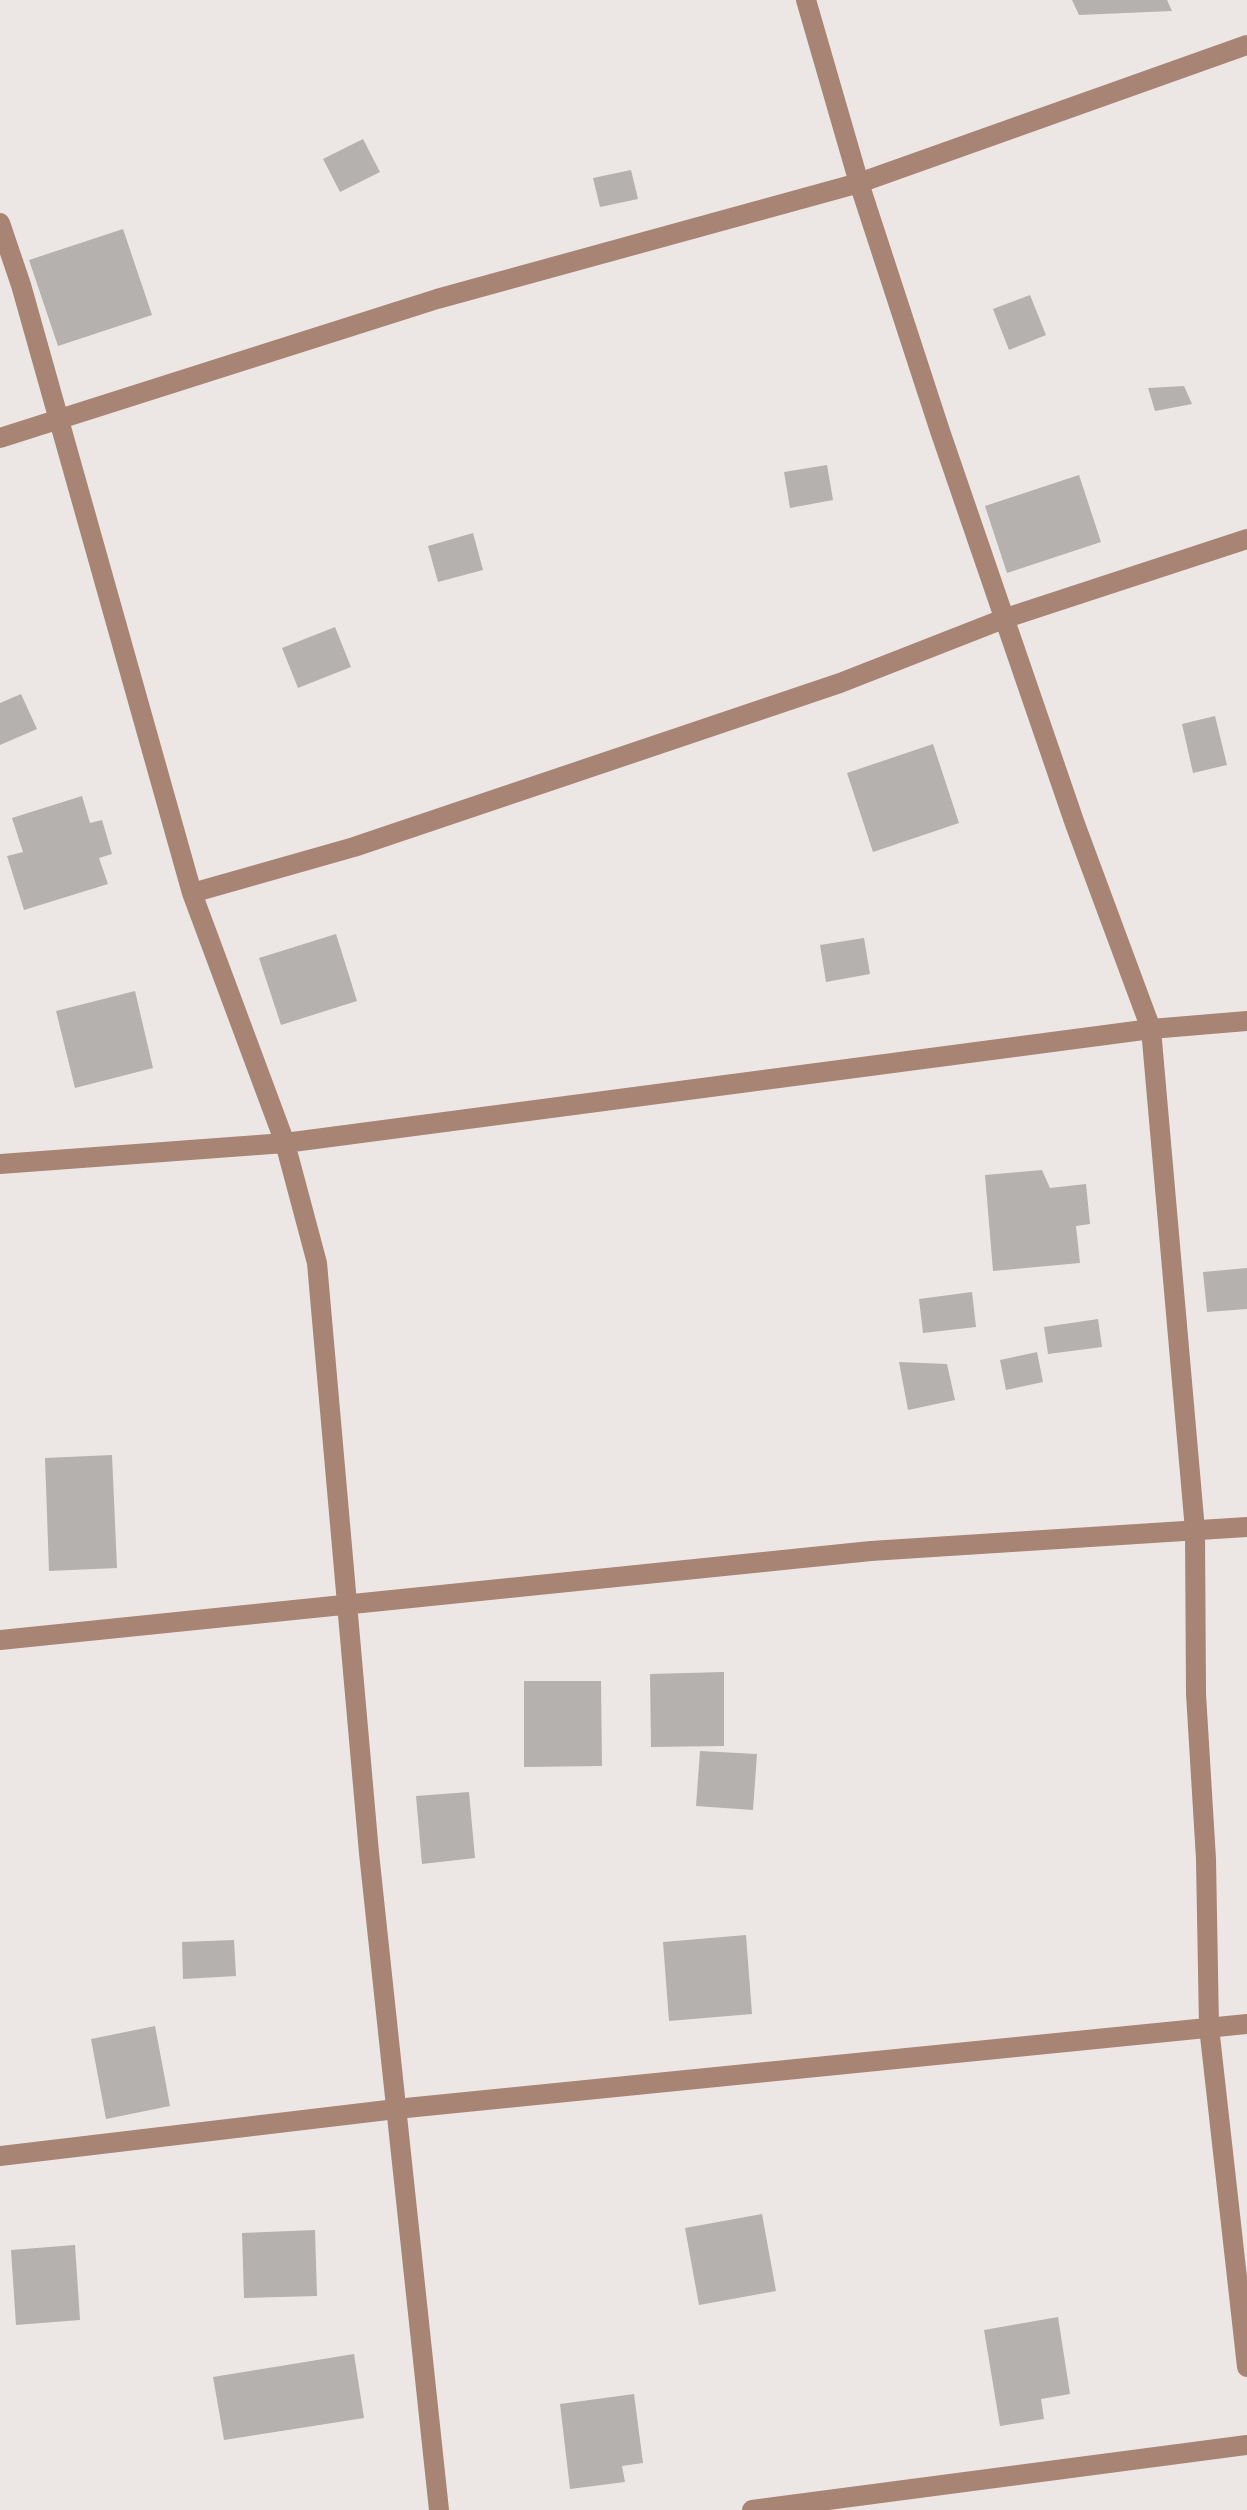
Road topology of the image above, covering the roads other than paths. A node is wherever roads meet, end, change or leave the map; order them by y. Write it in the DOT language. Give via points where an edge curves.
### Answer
graph roads {
  1 [pos="806,0"];
  2 [pos="1247,45"];
  3 [pos="859,183"];
  4 [pos="0,223"];
  5 [pos="58,417"];
  6 [pos="0,438"];
  7 [pos="1247,539"];
  8 [pos="1006,618"];
  9 [pos="192,893"];
  10 [pos="1247,1021"];
  11 [pos="1151,1029"];
  12 [pos="285,1143"];
  13 [pos="0,1164"];
  14 [pos="1247,1527"];
  15 [pos="1195,1530"];
  16 [pos="348,1607"];
  17 [pos="0,1640"];
  18 [pos="1247,2024"];
  19 [pos="1209,2027"];
  20 [pos="396,2109"];
  21 [pos="0,2156"];
  22 [pos="1247,2367"];
  23 [pos="1247,2445"];
  24 [pos="439,2510"];
  25 [pos="752,2510"];
  1 -- 3 [label="street"];
  2 -- 3 [label="street"];
  3 -- 5 [label="street" via="437,299"];
  3 -- 8 [label="street"];
  4 -- 5 [label="street"];
  5 -- 6 [label="street"];
  5 -- 9 [label="street"];
  7 -- 8 [label="street"];
  8 -- 9 [label="street" via="825,688 354,847"];
  8 -- 11 [label="street"];
  9 -- 12 [label="street"];
  10 -- 11 [label="street"];
  11 -- 12 [label="street"];
  11 -- 15 [label="street"];
  12 -- 13 [label="street"];
  12 -- 16 [label="street" via="317,1263"];
  14 -- 15 [label="street"];
  15 -- 16 [label="street" via="871,1551"];
  15 -- 19 [label="street"];
  16 -- 17 [label="street"];
  16 -- 20 [label="street"];
  18 -- 19 [label="street"];
  19 -- 20 [label="street"];
  19 -- 22 [label="street"];
  20 -- 21 [label="street"];
  20 -- 24 [label="street"];
  23 -- 25 [label="street"];
}
